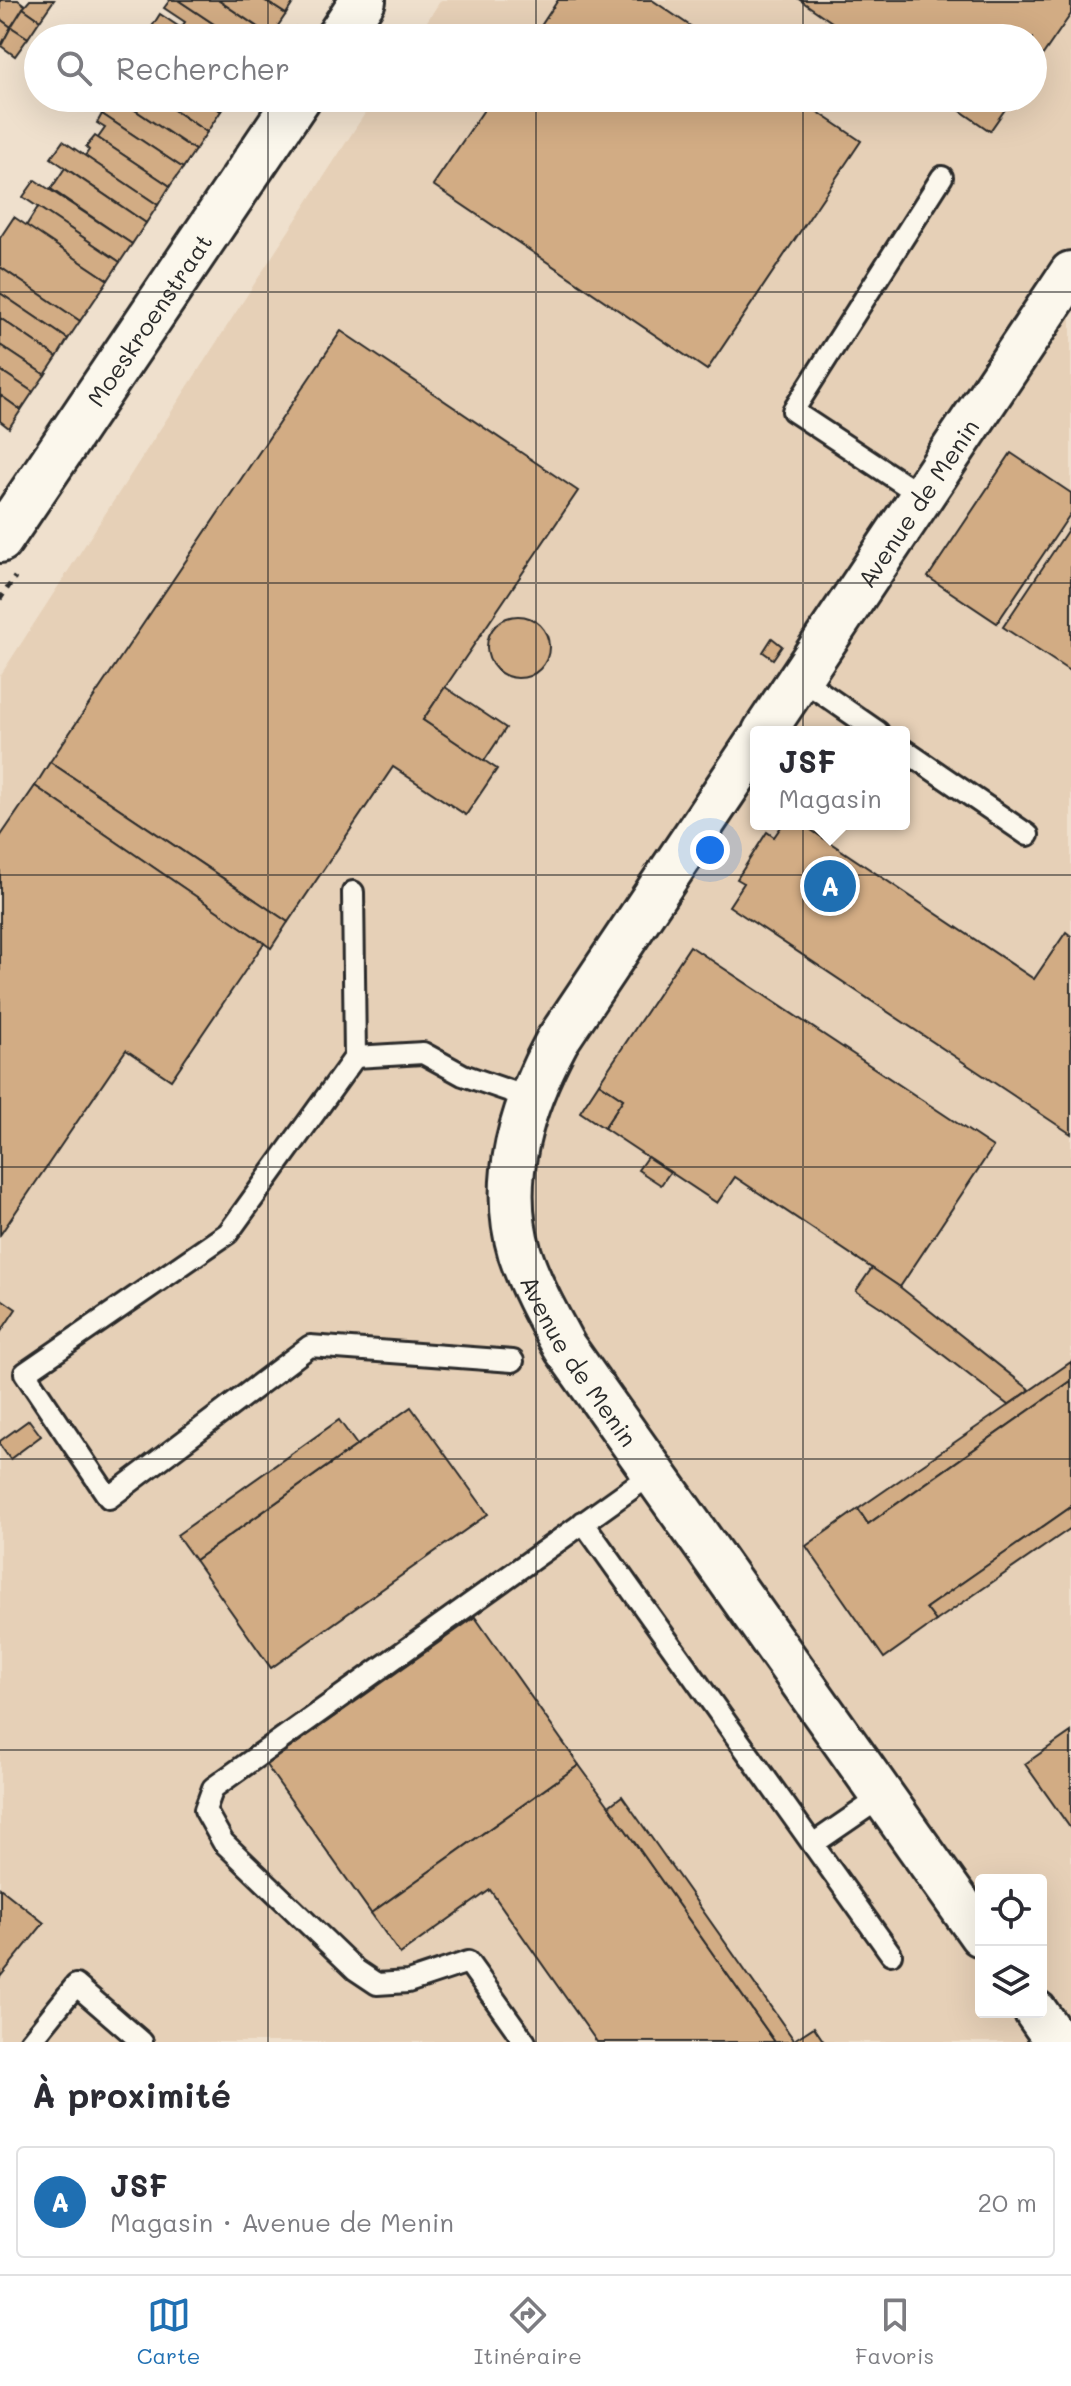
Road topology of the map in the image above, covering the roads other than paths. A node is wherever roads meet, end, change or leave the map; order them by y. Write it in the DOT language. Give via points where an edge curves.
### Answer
graph roads {
  1 [pos="363,0"];
  2 [pos="347,24"];
  3 [pos="289,112"];
  4 [pos="942,177"];
  5 [pos="1071,273"];
  6 [pos="922,496"];
  7 [pos="0,540"];
  8 [pos="800,678"];
  9 [pos="768,726"];
  10 [pos="869,726"];
  11 [pos="750,753"];
  12 [pos="910,754"];
  13 [pos="1028,835"];
  14 [pos="353,892"];
  15 [pos="355,1057"];
  16 [pos="530,1098"];
  17 [pos="513,1361"];
  18 [pos="653,1473"];
  19 [pos="583,1522"];
  20 [pos="883,1796"];
  21 [pos="813,1844"];
  22 [pos="975,1926"];
  23 [pos="891,1954"];
  24 [pos="1040,2018"];
  25 [pos="30,2042"];
  26 [pos="142,2042"];
  27 [pos="525,2042"];
  28 [pos="1057,2042"];
  1 -- 2 [label="main road"];
  3 -- 7 [label="main road, Moeskroenstraat"];
  4 -- 6 [label="lane" via="793,411"];
  5 -- 6 [label="street, Avenue de Menin"];
  6 -- 8 [label="street, Avenue de Menin"];
  8 -- 9 [label="street, Avenue de Menin"];
  8 -- 10 [label="lane"];
  11 -- 16 [label="street, Avenue de Menin" via="557,1041"];
  12 -- 13 [label="lane"];
  14 -- 15 [label="lane"];
  15 -- 16 [label="lane" via="423,1053 463,1075"];
  15 -- 17 [label="lane" via="228,1233 25,1373 109,1498 310,1346"];
  16 -- 18 [label="street, Avenue de Menin" via="513,1164 520,1252 565,1348"];
  18 -- 19 [label="lane"];
  18 -- 20 [label="street, Avenue de Menin"];
  19 -- 21 [label="lane"];
  19 -- 27 [label="lane" via="213,1788 205,1810 223,1842 356,1970 377,1984 408,1982 468,1962"];
  20 -- 21 [label="lane"];
  20 -- 22 [label="street, Avenue de Menin"];
  21 -- 23 [label="lane"];
  24 -- 28 [label="street"];
  25 -- 26 [label="lane" via="76,1985"];
}
